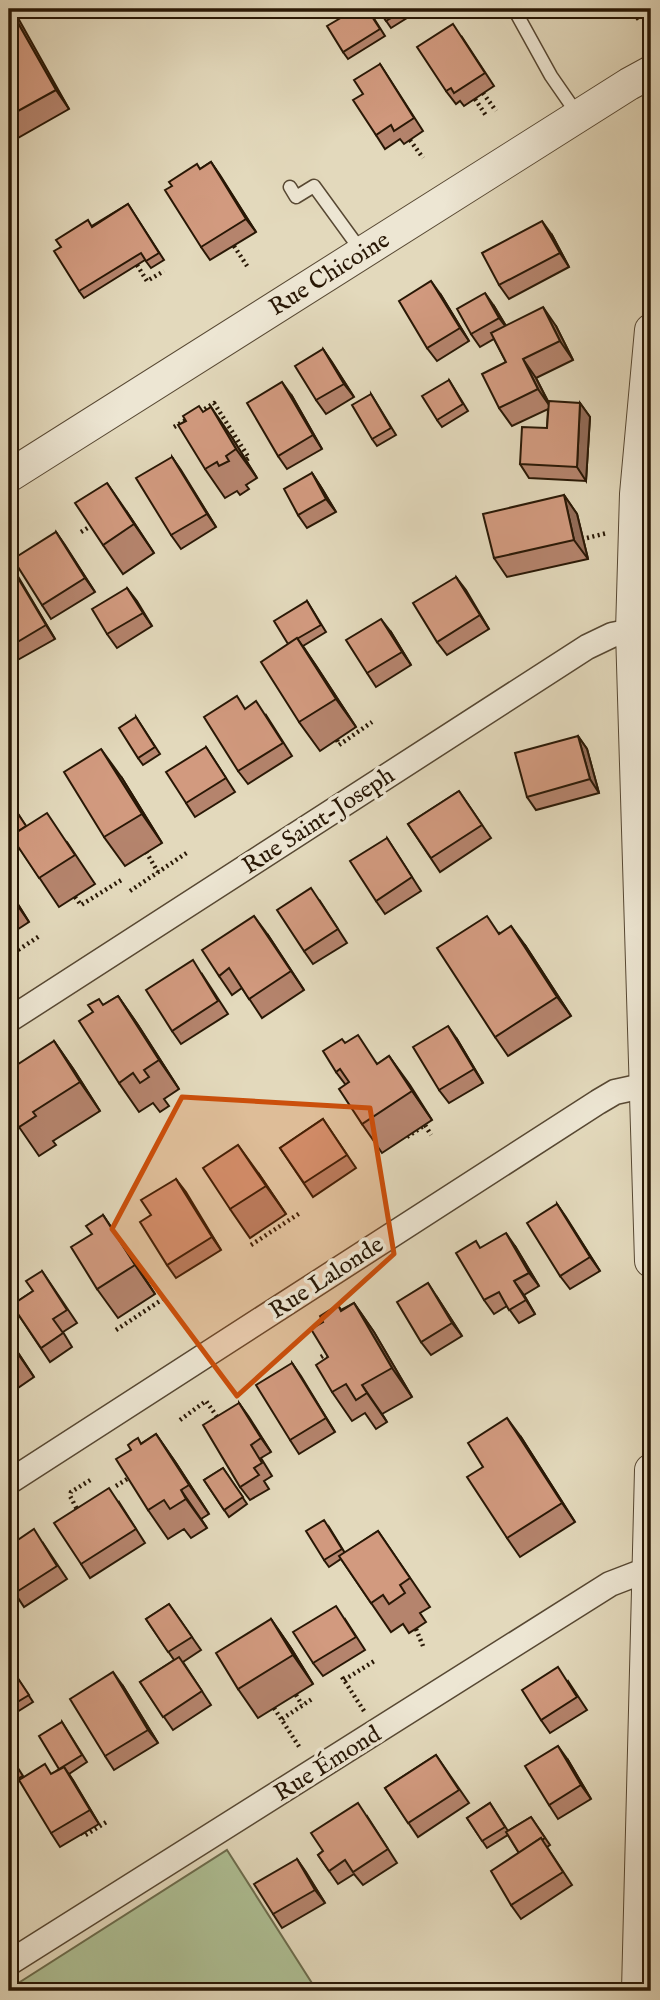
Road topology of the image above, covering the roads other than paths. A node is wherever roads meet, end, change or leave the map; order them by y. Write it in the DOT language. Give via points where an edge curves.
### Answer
graph roads {
  1 [pos="514,9"];
  2 [pos="651,72"];
  3 [pos="579,115"];
  4 [pos="290,187"];
  5 [pos="362,252"];
  6 [pos="651,330"];
  7 [pos="9,476"];
  8 [pos="632,631"];
  9 [pos="9,1020"];
  10 [pos="648,1085"];
  11 [pos="651,1261"];
  12 [pos="651,1470"];
  13 [pos="9,1482"];
  14 [pos="650,1573"];
  15 [pos="9,1963"];
  16 [pos="638,1991"];
  1 -- 3 [label="lane"];
  2 -- 3 [label="street, Rue Chicoine"];
  3 -- 5 [label="street, Rue Chicoine"];
  4 -- 5 [label="lane" via="296,197 314,186"];
  5 -- 7 [label="street, Rue Chicoine"];
  6 -- 8 [label="street" via="635,508"];
  8 -- 9 [label="street, Rue Saint-Joseph" via="587,647"];
  8 -- 10 [label="street"];
  10 -- 11 [label="street"];
  10 -- 13 [label="street, Rue Lalonde" via="598,1101"];
  12 -- 14 [label="street"];
  14 -- 15 [label="street, Rue Émond" via="611,1584"];
  14 -- 16 [label="street"];
}
